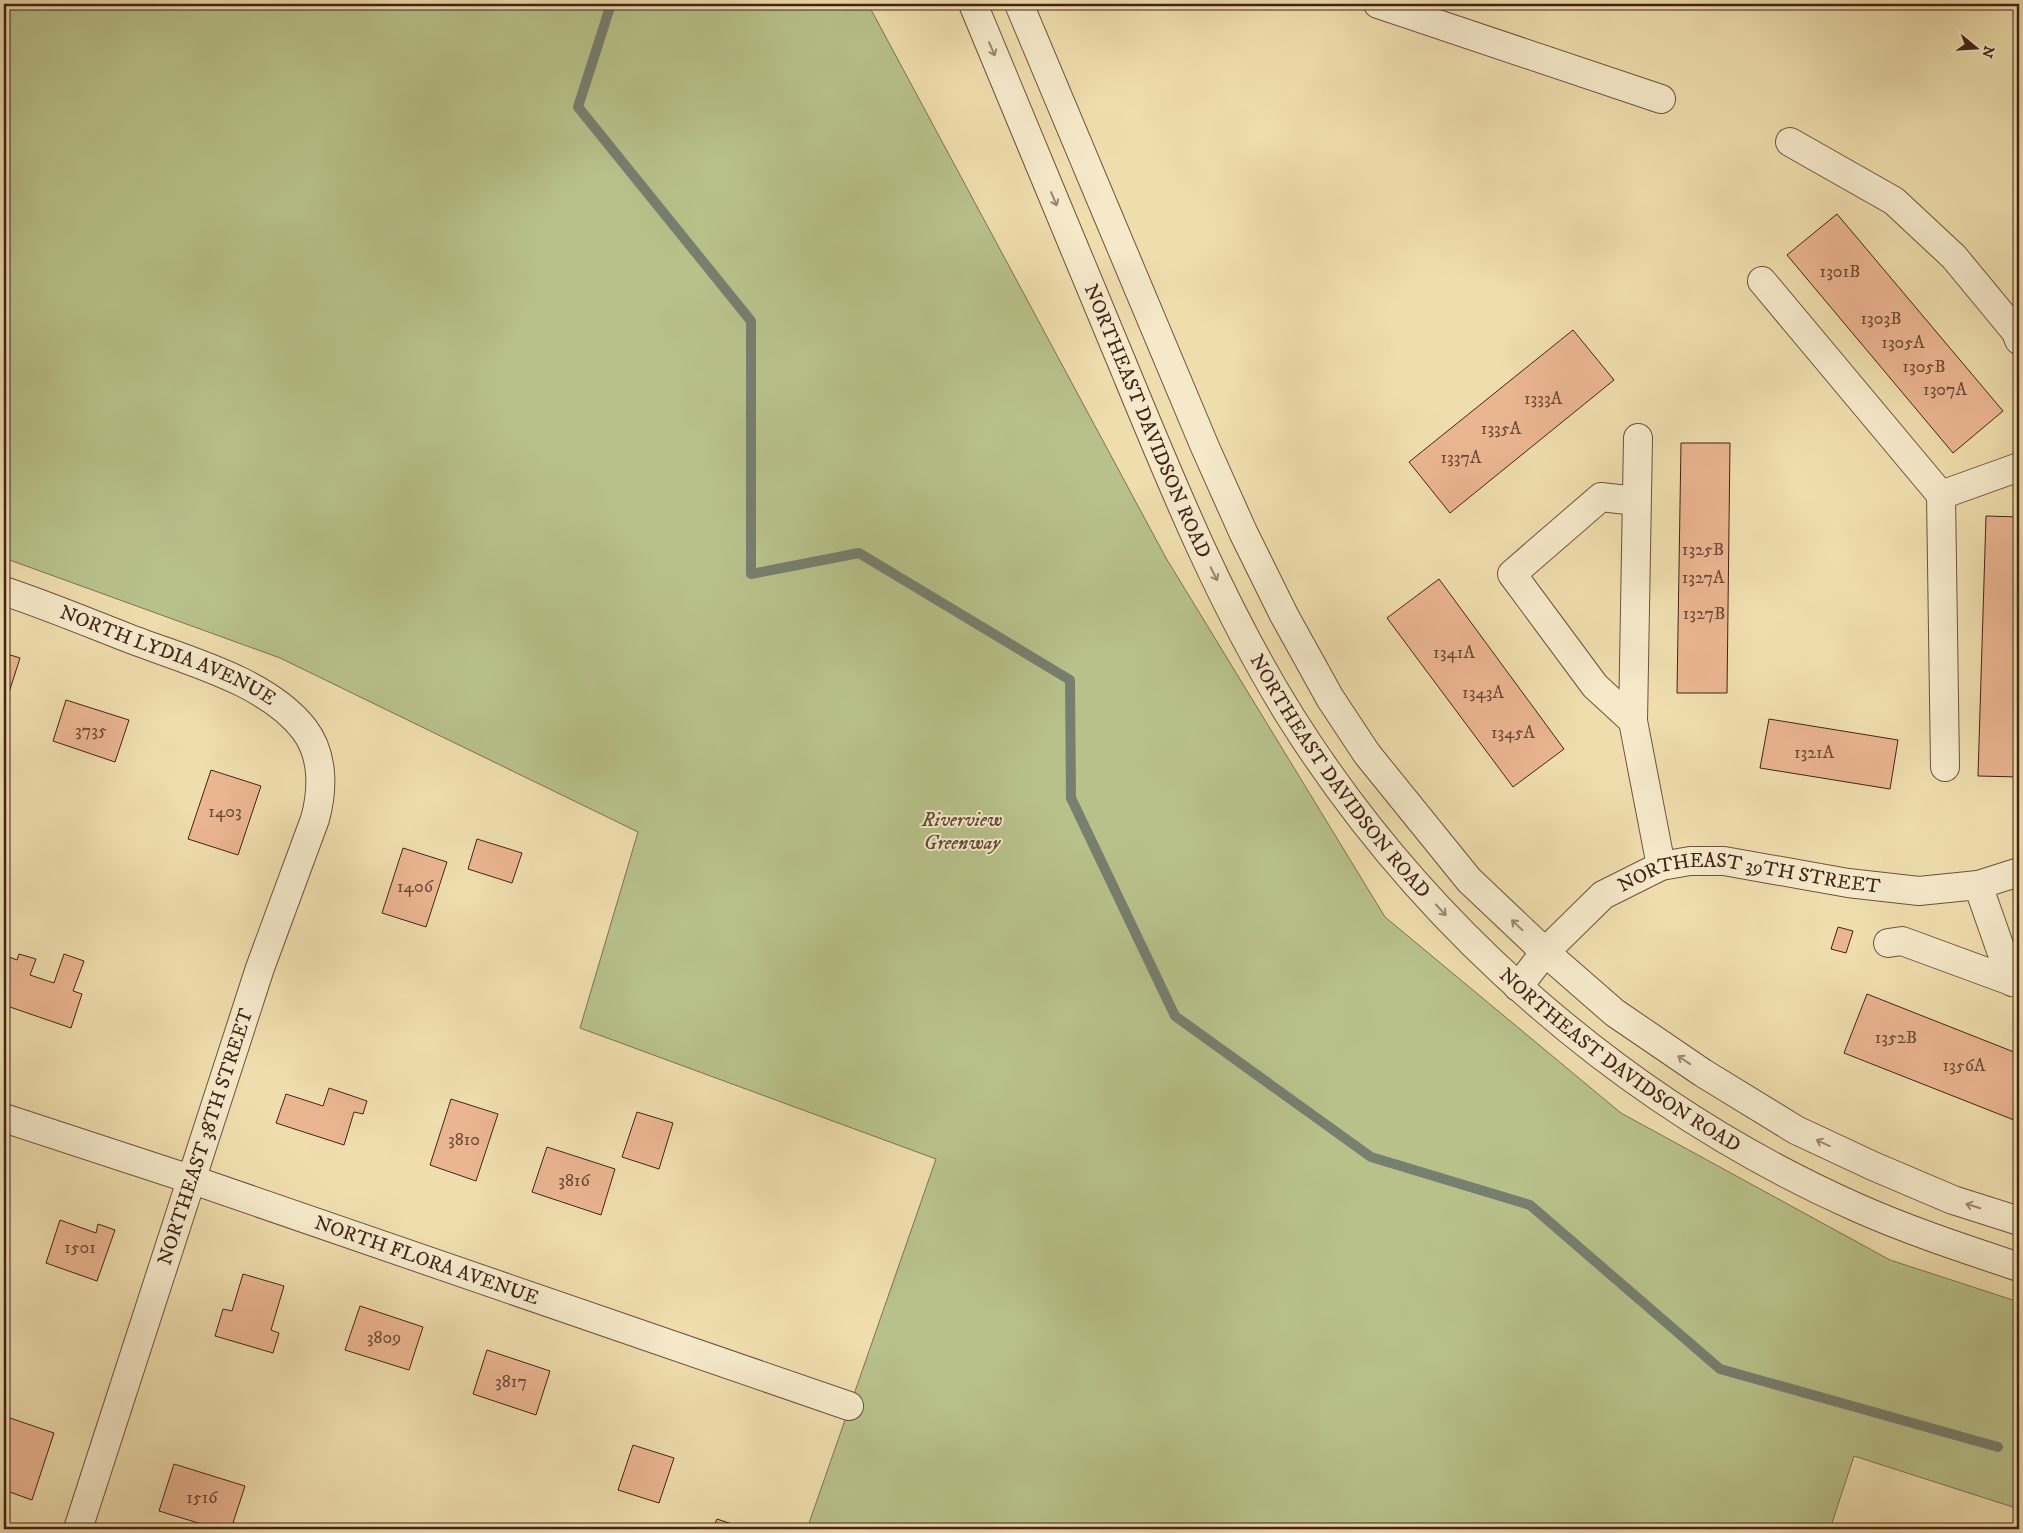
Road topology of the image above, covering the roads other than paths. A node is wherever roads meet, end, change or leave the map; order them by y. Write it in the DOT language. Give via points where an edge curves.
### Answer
graph roads {
  1 [pos="973,4"];
  2 [pos="1019,4"];
  3 [pos="1378,4"];
  4 [pos="1662,99"];
  5 [pos="1790,142"];
  6 [pos="1762,281"];
  7 [pos="2019,340"];
  8 [pos="1638,438"];
  9 [pos="2019,467"];
  10 [pos="1941,495"];
  11 [pos="1636,501"];
  12 [pos="4,591"];
  13 [pos="1633,722"];
  14 [pos="313,745"];
  15 [pos="1945,767"];
  16 [pos="1661,866"];
  17 [pos="2019,872"];
  18 [pos="1978,885"];
  19 [pos="1888,942"];
  20 [pos="1545,952"];
  21 [pos="2016,983"];
  22 [pos="1518,987"];
  23 [pos="4,1118"];
  24 [pos="193,1180"];
  25 [pos="2019,1221"];
  26 [pos="2019,1267"];
  27 [pos="849,1406"];
  28 [pos="78,1529"];
  1 -- 22 [label="street, NORTHEAST DAVIDSON ROAD, one-way" via="1200,547 1248,643 1291,717 1340,791 1444,914"];
  20 -- 2 [label="street, NORTHEAST DAVIDSON ROAD, one-way" via="1469,880 1367,754 1320,682 1251,549 1205,447"];
  3 -- 4 [label="street"];
  5 -- 7 [label="street" via="1894,201 1954,257 2016,332"];
  6 -- 10 [label="street"];
  8 -- 11 [label="street"];
  9 -- 10 [label="street"];
  10 -- 15 [label="street"];
  11 -- 13 [label="street"];
  11 -- 13 [label="street" via="1601,497 1512,574 1594,686"];
  12 -- 14 [label="street, NORTH LYDIA AVENUE" via="234,679 290,713"];
  13 -- 16 [label="street"];
  14 -- 24 [label="street, NORTHEAST 38TH STREET" via="321,774 321,797 315,819 260,968"];
  16 -- 18 [label="street, NORTHEAST 39TH STREET" via="1690,861 1724,861 1848,883 1919,891"];
  16 -- 20 [label="street, NORTHEAST 39TH STREET" via="1603,895"];
  17 -- 18 [label="street, NORTHEAST 39TH STREET"];
  18 -- 21 [label="street"];
  19 -- 21 [label="street" via="1902,941"];
  20 -- 22 [label="street, NORTHEAST 39TH STREET"];
  25 -- 20 [label="street, NORTHEAST DAVIDSON ROAD, one-way" via="1953,1200 1796,1130 1703,1073 1615,1013"];
  22 -- 26 [label="street, NORTHEAST DAVIDSON ROAD" via="1588,1047 1682,1112 1786,1173 1857,1208 1940,1241"];
  23 -- 24 [label="street, NORTH FLORA AVENUE"];
  24 -- 27 [label="street, NORTH FLORA AVENUE"];
  24 -- 28 [label="street, NORTHEAST 38TH STREET"];
}
